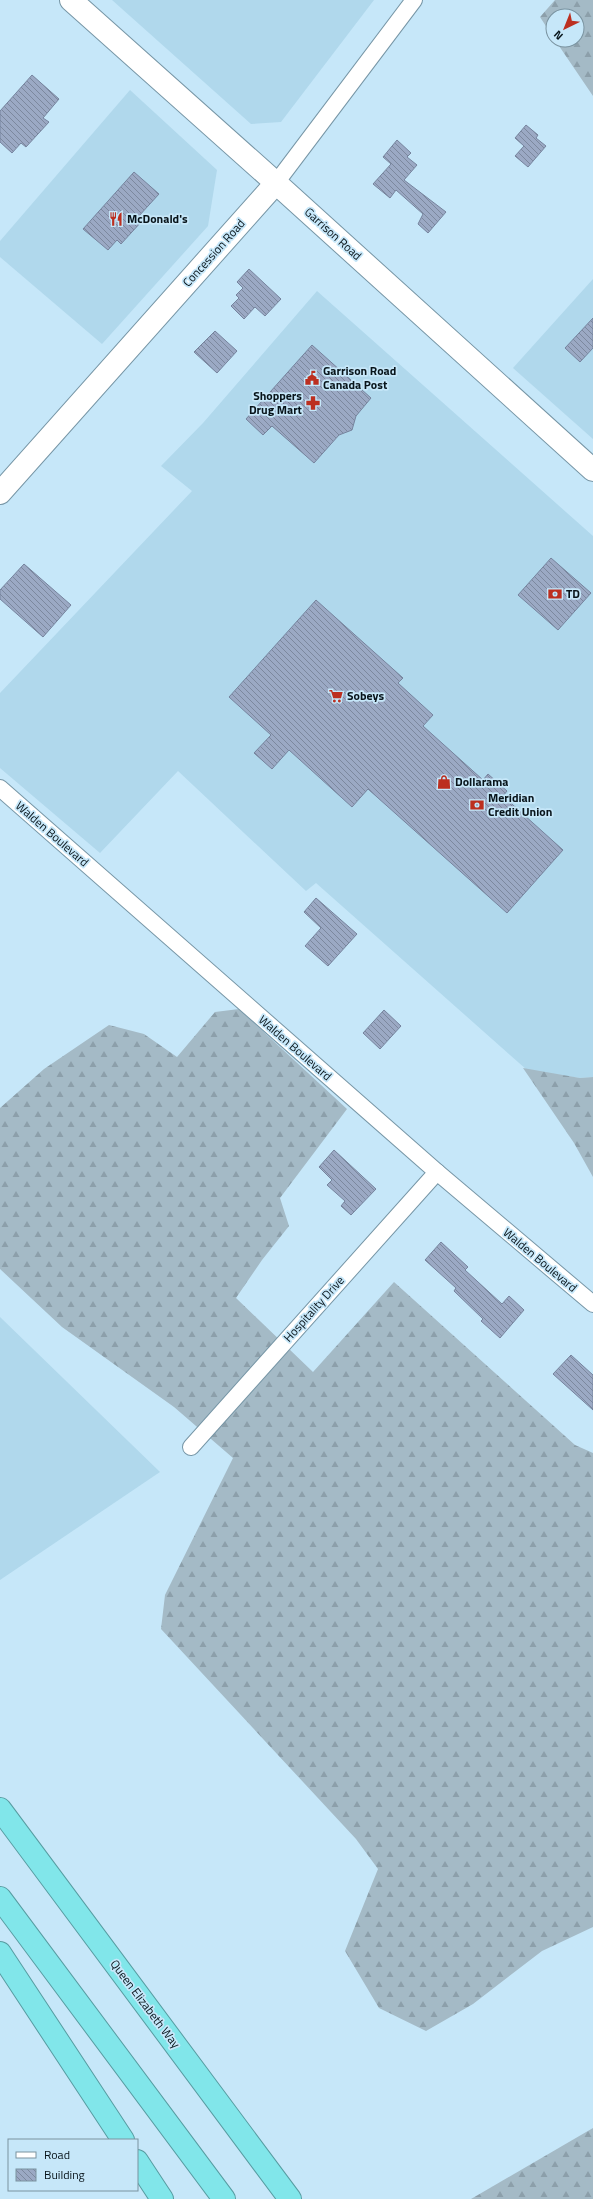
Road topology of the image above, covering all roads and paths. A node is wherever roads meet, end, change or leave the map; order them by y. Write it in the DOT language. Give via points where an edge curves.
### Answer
graph roads {
  1 [pos="71,0"];
  2 [pos="414,0"];
  3 [pos="276,183"];
  4 [pos="593,470"];
  5 [pos="0,493"];
  6 [pos="0,788"];
  7 [pos="437,1172"];
  8 [pos="593,1304"];
  9 [pos="191,1447"];
  10 [pos="0,1809"];
  11 [pos="0,1898"];
  12 [pos="0,1953"];
  13 [pos="122,2139"];
  14 [pos="138,2163"];
  15 [pos="162,2199"];
  16 [pos="224,2199"];
  17 [pos="290,2199"];
  1 -- 3 [label="main road, Garrison Road"];
  2 -- 3 [label="street, Concession Road"];
  3 -- 4 [label="main road, Garrison Road"];
  3 -- 5 [label="main road, Concession Road"];
  6 -- 7 [label="street, Walden Boulevard"];
  7 -- 8 [label="street, Walden Boulevard"];
  7 -- 9 [label="street, Hospitality Drive"];
  10 -- 17 [label="highway, Queen Elizabeth Way"];
  11 -- 16 [label="highway"];
  12 -- 13 [label="highway"];
  14 -- 15 [label="highway"];
}
